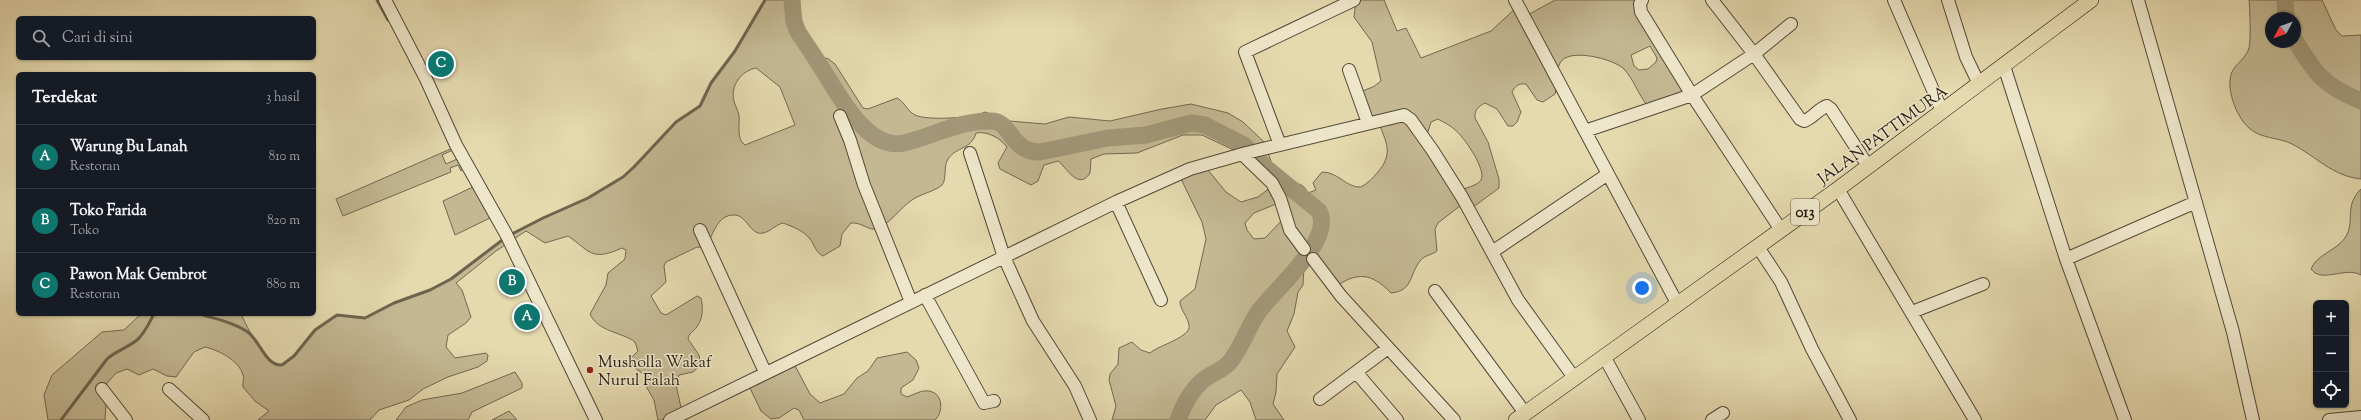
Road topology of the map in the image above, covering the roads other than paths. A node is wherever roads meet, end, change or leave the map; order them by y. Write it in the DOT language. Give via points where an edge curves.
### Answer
graph roads {
  1 [pos="385,0"];
  2 [pos="1354,0"];
  3 [pos="1515,0"];
  4 [pos="1642,0"];
  5 [pos="1712,0"];
  6 [pos="1894,0"];
  7 [pos="1948,0"];
  8 [pos="2091,0"];
  9 [pos="2138,0"];
  10 [pos="1791,24"];
  11 [pos="1754,54"];
  12 [pos="2004,66"];
  13 [pos="1349,70"];
  14 [pos="1980,84"];
  15 [pos="1692,96"];
  16 [pos="1942,111"];
  17 [pos="840,116"];
  18 [pos="1368,123"];
  19 [pos="1585,131"];
  20 [pos="1280,145"];
  21 [pos="970,152"];
  22 [pos="1244,154"];
  23 [pos="1868,166"];
  24 [pos="1608,174"];
  25 [pos="1838,188"];
  26 [pos="1116,202"];
  27 [pos="2196,202"];
  28 [pos="700,230"];
  29 [pos="1781,230"];
  30 [pos="1758,247"];
  31 [pos="1304,249"];
  32 [pos="1492,252"];
  33 [pos="1004,257"];
  34 [pos="1313,259"];
  35 [pos="2066,259"];
  36 [pos="1983,284"];
  37 [pos="1435,290"];
  38 [pos="925,295"];
  39 [pos="1161,300"];
  40 [pos="911,302"];
  41 [pos="1678,305"];
  42 [pos="1912,312"];
  43 [pos="1388,348"];
  44 [pos="1605,358"];
  45 [pos="765,372"];
  46 [pos="1356,372"];
  47 [pos="1575,379"];
  48 [pos="102,389"];
  49 [pos="169,389"];
  50 [pos="1320,399"];
  51 [pos="994,401"];
  52 [pos="1723,413"];
  53 [pos="1521,417"];
  54 [pos="2361,417"];
  55 [pos="126,420"];
  56 [pos="203,420"];
  57 [pos="596,420"];
  58 [pos="670,420"];
  59 [pos="1090,420"];
  60 [pos="1397,420"];
  61 [pos="1454,420"];
  62 [pos="1639,420"];
  63 [pos="1712,420"];
  64 [pos="1850,420"];
  65 [pos="1975,420"];
  66 [pos="2126,420"];
  67 [pos="2253,420"];
  68 [pos="2329,420"];
  1 -- 57 [label="street" via="462,156 507,238"];
  2 -- 20 [label="street" via="1245,52"];
  3 -- 19 [label="street"];
  4 -- 15 [label="street" via="1641,12"];
  5 -- 11 [label="street"];
  6 -- 16 [label="street"];
  7 -- 14 [label="street" via="1963,50"];
  8 -- 12 [label="main road, JALAN PATTIMURA / 013"];
  9 -- 27 [label="street"];
  10 -- 11 [label="street"];
  11 -- 15 [label="street"];
  11 -- 23 [label="street" via="1800,119 1808,120 1823,107 1831,109"];
  12 -- 14 [label="main road, JALAN PATTIMURA / 013"];
  12 -- 35 [label="street"];
  13 -- 18 [label="street"];
  14 -- 16 [label="main road, JALAN PATTIMURA / 013"];
  15 -- 19 [label="street"];
  15 -- 29 [label="street"];
  16 -- 23 [label="main road, JALAN PATTIMURA / 013"];
  17 -- 40 [label="street" via="864,185"];
  18 -- 20 [label="street"];
  18 -- 32 [label="street" via="1404,115 1411,120 1462,196"];
  19 -- 24 [label="street"];
  20 -- 22 [label="street"];
  21 -- 33 [label="street"];
  22 -- 26 [label="street" via="1190,169"];
  22 -- 31 [label="street" via="1272,183 1280,198 1290,230"];
  23 -- 25 [label="main road, JALAN PATTIMURA / 013"];
  24 -- 32 [label="street"];
  24 -- 41 [label="street"];
  25 -- 29 [label="main road, JALAN PATTIMURA / 013"];
  25 -- 42 [label="street"];
  26 -- 33 [label="street"];
  26 -- 39 [label="street"];
  27 -- 35 [label="street"];
  27 -- 67 [label="street" via="2233,332"];
  28 -- 45 [label="street"];
  29 -- 30 [label="main road, JALAN PATTIMURA / 013"];
  30 -- 41 [label="main road, JALAN PATTIMURA / 013"];
  30 -- 64 [label="street" via="1781,282 1812,349"];
  32 -- 47 [label="street" via="1518,300"];
  33 -- 38 [label="street"];
  33 -- 59 [label="street" via="1033,321 1075,386"];
  34 -- 43 [label="street" via="1341,296"];
  35 -- 66 [label="street"];
  36 -- 42 [label="street"];
  37 -- 53 [label="street"];
  38 -- 40 [label="street"];
  38 -- 51 [label="street" via="984,403"];
  40 -- 45 [label="street"];
  41 -- 44 [label="main road, JALAN PATTIMURA / 013"];
  42 -- 65 [label="street"];
  43 -- 46 [label="street"];
  43 -- 61 [label="street"];
  44 -- 47 [label="main road, JALAN PATTIMURA / 013"];
  44 -- 62 [label="street"];
  45 -- 58 [label="street"];
  46 -- 50 [label="street"];
  46 -- 60 [label="street"];
  47 -- 53 [label="main road, JALAN PATTIMURA / 013"];
  48 -- 55 [label="street"];
  49 -- 56 [label="street"];
  52 -- 63 [label="street"];
  54 -- 68 [label="street"];
}
